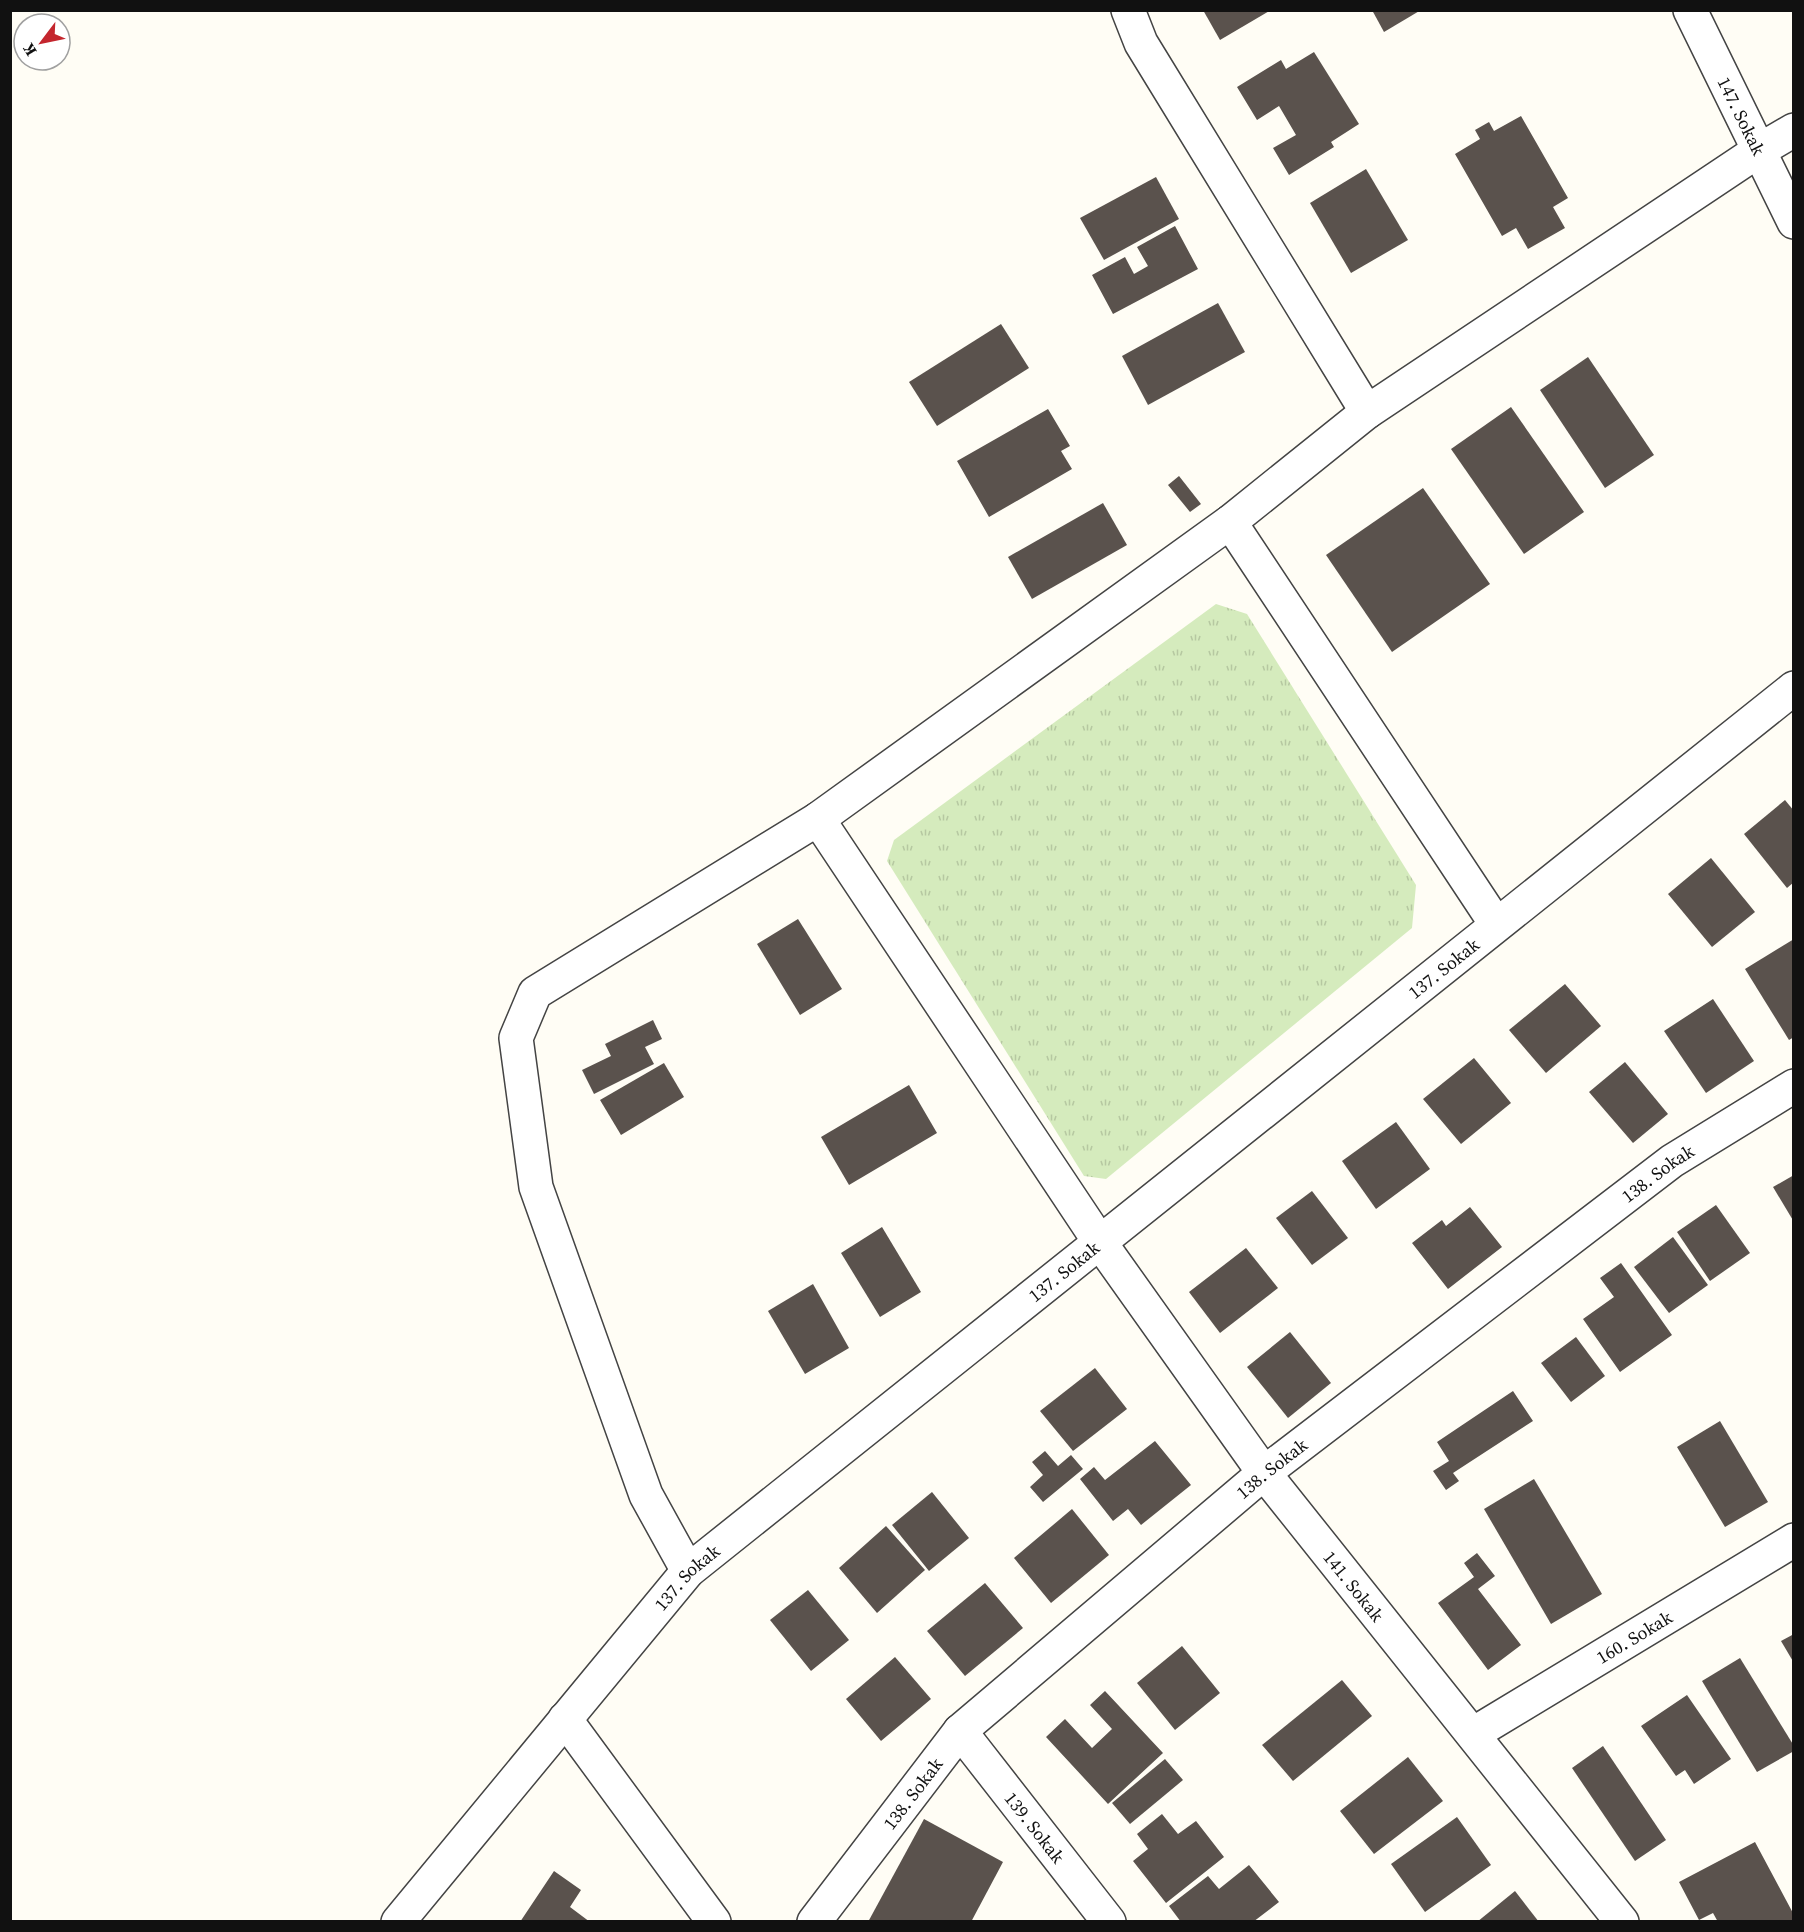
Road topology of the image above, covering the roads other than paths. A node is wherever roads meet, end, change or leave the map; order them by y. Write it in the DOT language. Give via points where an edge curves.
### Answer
graph roads {
  1 [pos="1128,10"];
  2 [pos="1690,10"];
  3 [pos="1794,130"];
  4 [pos="1758,151"];
  5 [pos="1794,222"];
  6 [pos="1367,412"];
  7 [pos="1230,522"];
  8 [pos="1794,688"];
  9 [pos="818,819"];
  10 [pos="1496,924"];
  11 [pos="1794,1086"];
  12 [pos="1099,1240"];
  13 [pos="1264,1473"];
  14 [pos="1794,1540"];
  15 [pos="688,1570"];
  16 [pos="565,1719"];
  17 [pos="960,1731"];
  18 [pos="1473,1734"];
  19 [pos="398,1922"];
  20 [pos="714,1922"];
  21 [pos="814,1922"];
  22 [pos="1109,1922"];
  23 [pos="1622,1922"];
  1 -- 6 [label="street" via="1141,43"];
  2 -- 4 [label="street, 147. Sokak"];
  3 -- 4 [label="street"];
  4 -- 5 [label="street, 147. Sokak"];
  4 -- 6 [label="street"];
  6 -- 7 [label="street"];
  7 -- 9 [label="street"];
  7 -- 10 [label="street"];
  8 -- 10 [label="street, 137. Sokak"];
  9 -- 12 [label="street, 141. Sokak"];
  9 -- 15 [label="street" via="536,993 516,1038 537,1187 646,1495"];
  10 -- 12 [label="street, 137. Sokak"];
  11 -- 13 [label="street, 138. Sokak" via="1672,1161"];
  12 -- 13 [label="street, 141. Sokak"];
  12 -- 15 [label="street, 137. Sokak"];
  13 -- 17 [label="street, 138. Sokak"];
  13 -- 18 [label="street, 141. Sokak"];
  14 -- 18 [label="street, 160. Sokak"];
  15 -- 16 [label="street, 137. Sokak"];
  16 -- 19 [label="street, 137. Sokak"];
  16 -- 20 [label="street"];
  17 -- 21 [label="street, 138. Sokak"];
  17 -- 22 [label="street, 139. Sokak"];
  18 -- 23 [label="street, 141. Sokak"];
}
